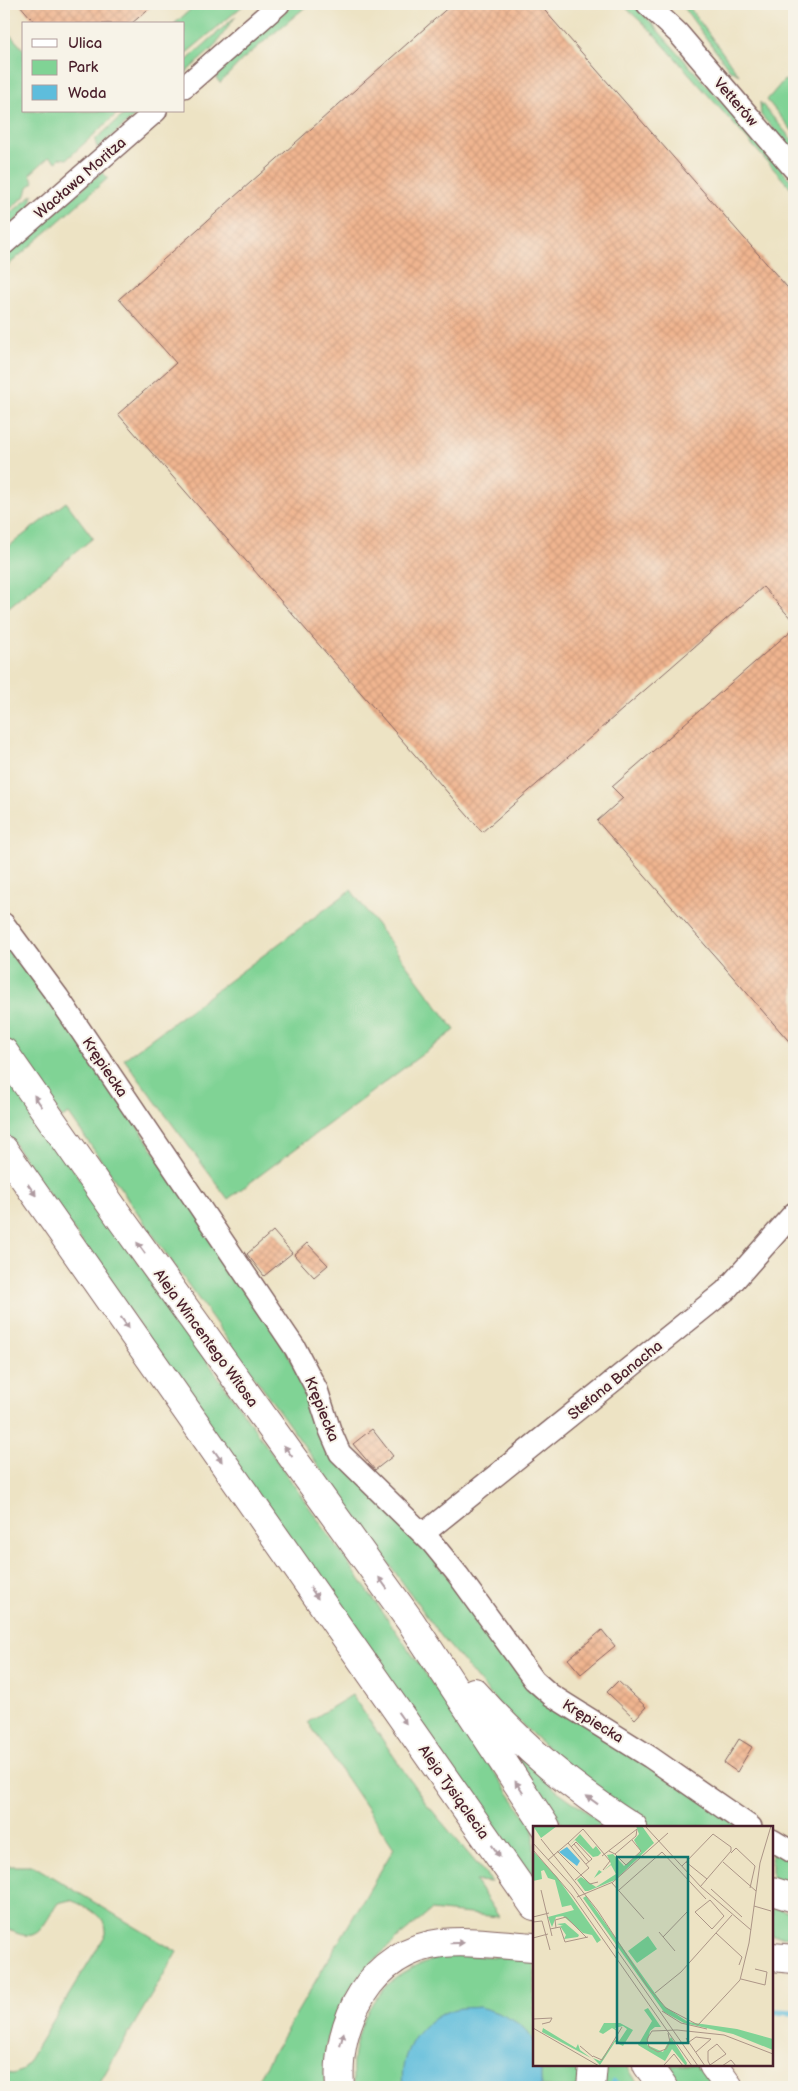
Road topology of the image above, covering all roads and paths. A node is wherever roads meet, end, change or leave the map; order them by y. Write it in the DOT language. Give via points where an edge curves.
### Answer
graph roads {
  1 [pos="279,4"];
  2 [pos="647,4"];
  3 [pos="660,4"];
  4 [pos="678,33"];
  5 [pos="185,86"];
  6 [pos="155,112"];
  7 [pos="794,169"];
  8 [pos="4,244"];
  9 [pos="4,924"];
  10 [pos="4,1052"];
  11 [pos="4,1150"];
  12 [pos="794,1213"];
  13 [pos="423,1534"];
  14 [pos="411,1622"];
  15 [pos="545,1826"];
  16 [pos="631,1826"];
  17 [pos="750,1826"];
  18 [pos="773,1841"];
  19 [pos="794,1853"];
  20 [pos="773,1891"];
  21 [pos="794,1898"];
  22 [pos="533,1904"];
  23 [pos="526,1946"];
  24 [pos="773,1957"];
  25 [pos="794,1959"];
  26 [pos="593,2066"];
  27 [pos="648,2066"];
  28 [pos="714,2066"];
  29 [pos="340,2087"];
  30 [pos="591,2087"];
  31 [pos="663,2087"];
  32 [pos="729,2087"];
  1 -- 5 [label="street"];
  2 -- 4 [label="street, Vetterów"];
  3 -- 4 [label="street, Vetterów"];
  4 -- 7 [label="street, Vetterów"];
  6 -- 8 [label="street, Wacława Moritza"];
  9 -- 13 [label="street, Krępiecka" via="58,996 295,1348 317,1390 340,1453"];
  14 -- 10 [label="main road, Aleja Wincentego Witosa, one-way"];
  11 -- 22 [label="main road, Aleja Tysiąclecia, one-way"];
  12 -- 13 [label="street, Stefana Banacha" via="725,1291"];
  13 -- 17 [label="street, Krępiecka" via="458,1575 534,1680 551,1696 650,1757"];
  15 -- 14 [label="main road, one-way"];
  16 -- 14 [label="main road, one-way" via="536,1757"];
  18 -- 19 [label="street"];
  20 -- 21 [label="main road"];
  29 -- 23 [label="main road, one-way" via="340,2048 348,2020 366,1989 393,1962 421,1948 441,1943"];
  24 -- 25 [label="main road"];
  26 -- 30 [label="main road"];
  27 -- 31 [label="main road"];
  28 -- 32 [label="main road"];
}
